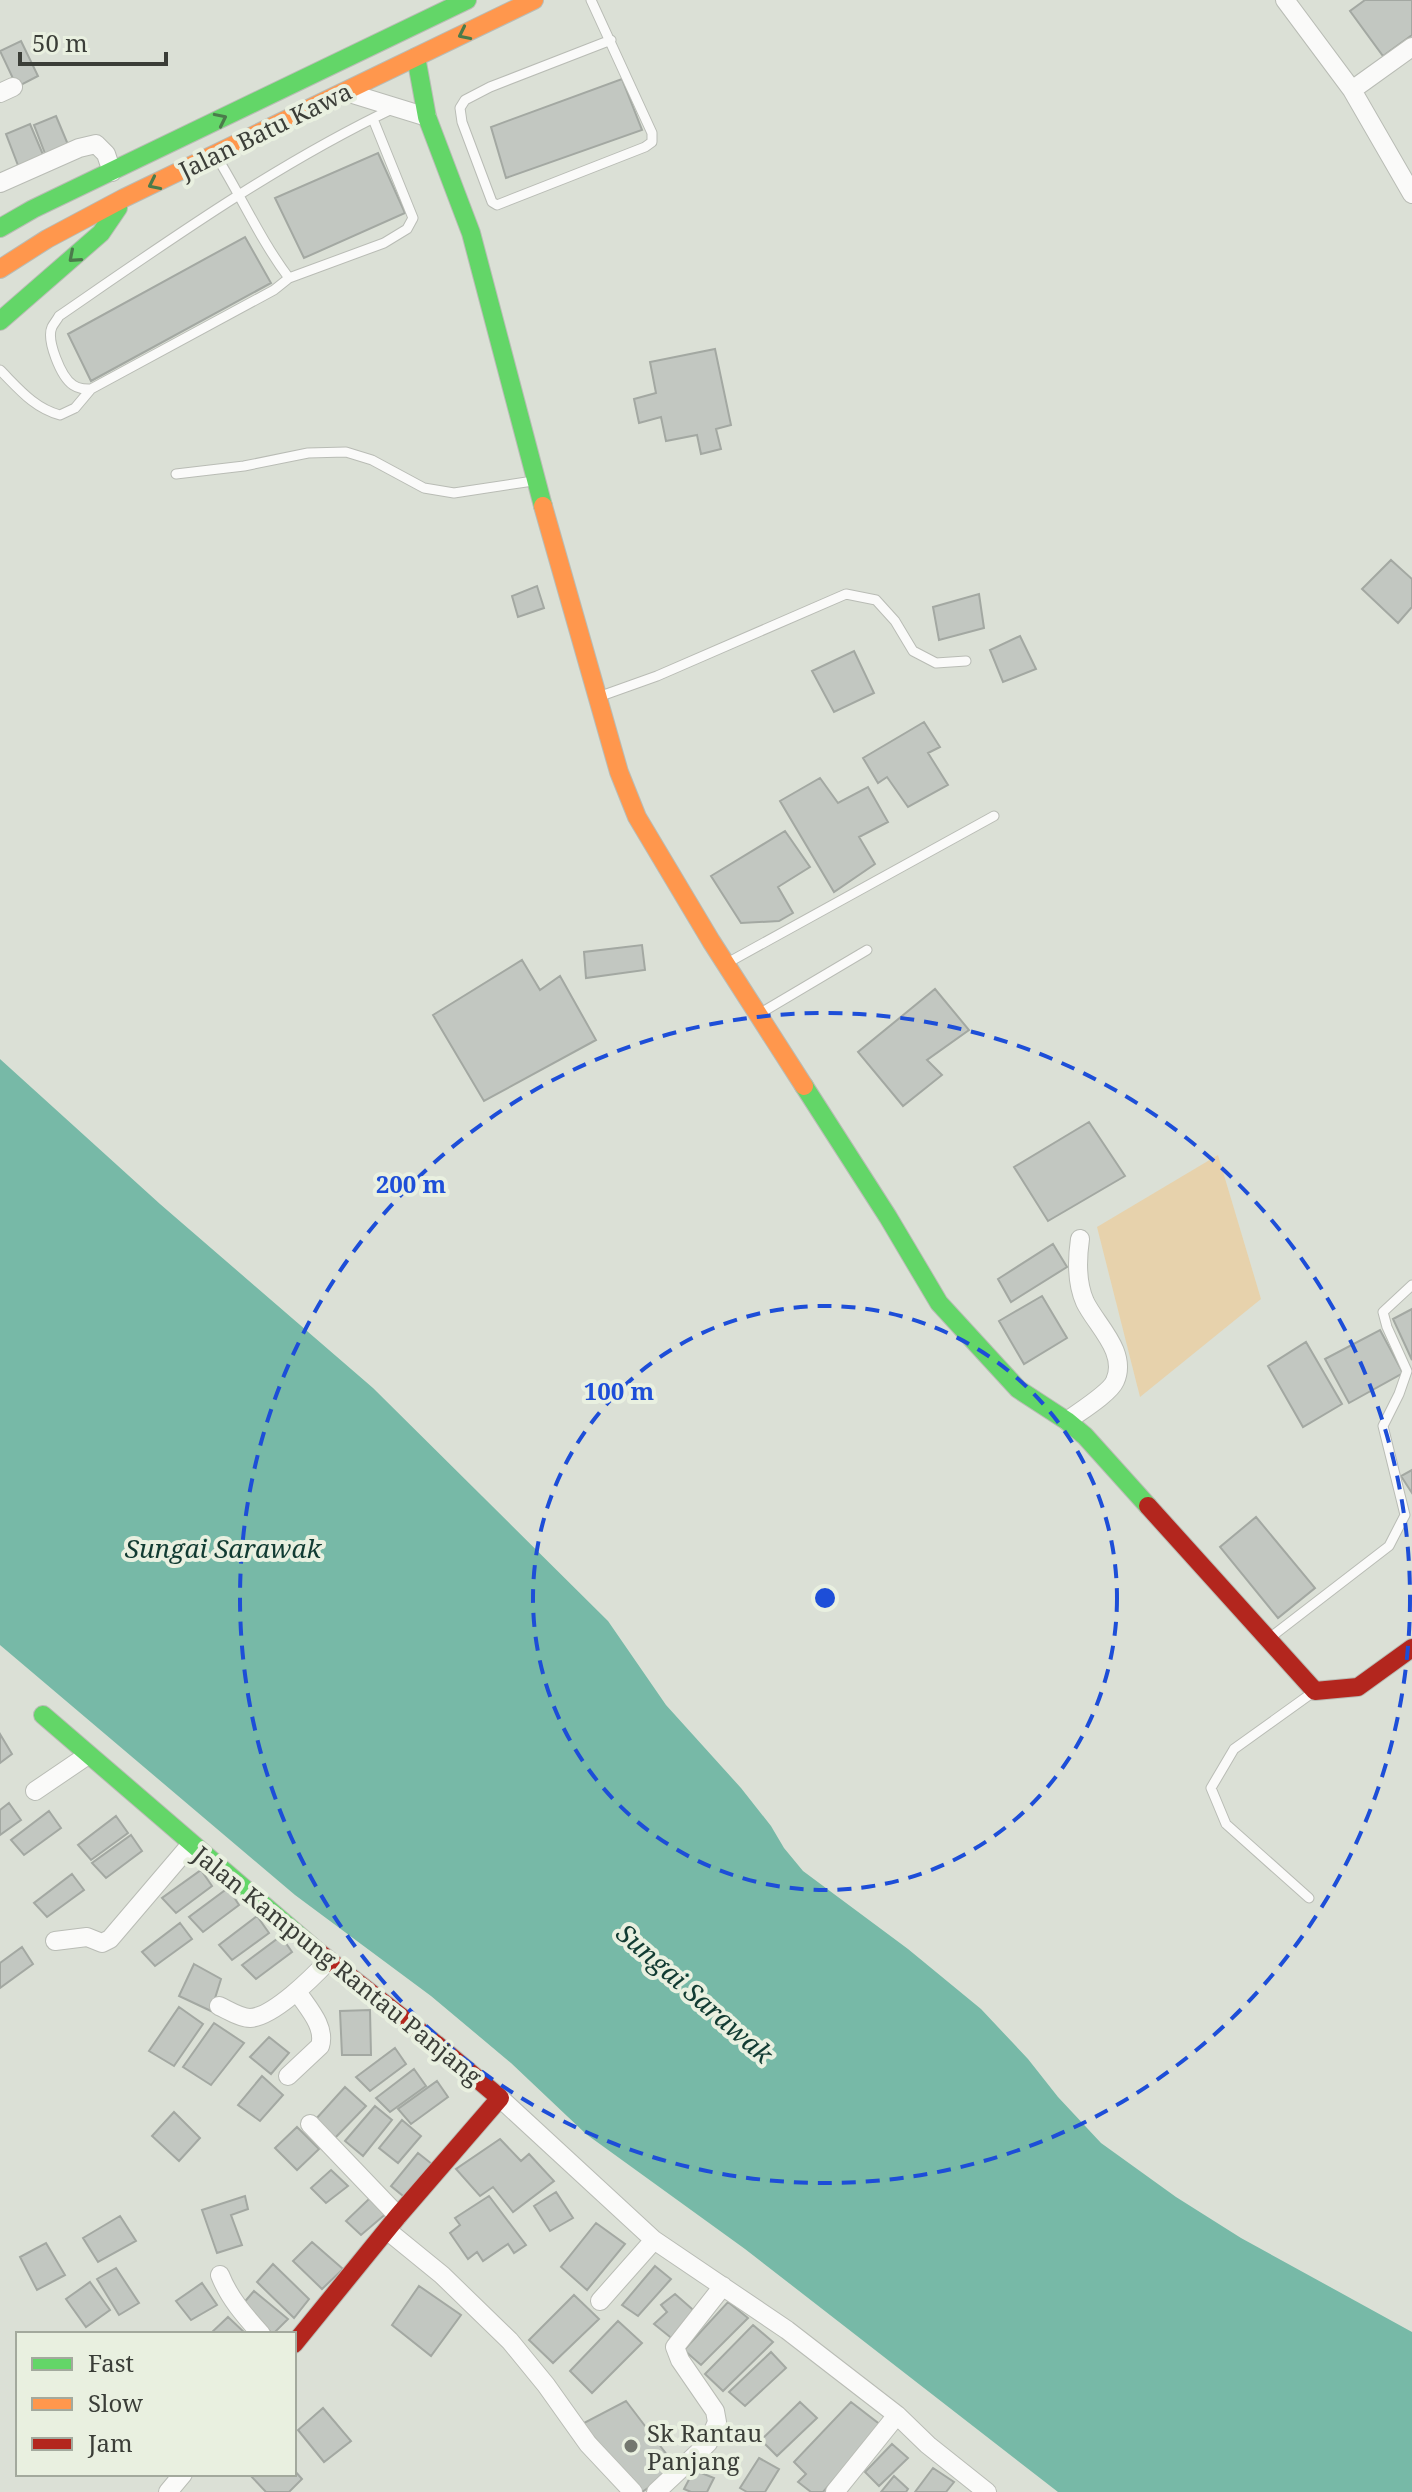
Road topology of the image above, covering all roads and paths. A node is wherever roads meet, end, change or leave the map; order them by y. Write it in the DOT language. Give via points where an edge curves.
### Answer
graph roads {
  1 [pos="467,0"];
  2 [pos="534,0"];
  3 [pos="591,0"];
  4 [pos="1285,0"];
  5 [pos="611,40"];
  6 [pos="1412,47"];
  7 [pos="416,57"];
  8 [pos="1352,90"];
  9 [pos="345,92"];
  10 [pos="397,107"];
  11 [pos="427,117"];
  12 [pos="373,119"];
  13 [pos="215,154"];
  14 [pos="112,172"];
  15 [pos="484,182"];
  16 [pos="0,183"];
  17 [pos="457,192"];
  18 [pos="239,193"];
  19 [pos="1412,194"];
  20 [pos="124,198"];
  21 [pos="20,215"];
  22 [pos="0,221"];
  23 [pos="0,228"];
  24 [pos="0,269"];
  25 [pos="289,278"];
  26 [pos="0,321"];
  27 [pos="0,370"];
  28 [pos="91,389"];
  29 [pos="176,474"];
  30 [pos="536,480"];
  31 [pos="966,661"];
  32 [pos="598,698"];
  33 [pos="994,816"];
  34 [pos="867,950"];
  35 [pos="726,964"];
  36 [pos="759,1014"];
  37 [pos="1080,1239"];
  38 [pos="1412,1285"];
  39 [pos="1067,1421"];
  40 [pos="1268,1639"];
  41 [pos="1412,1648"];
  42 [pos="1315,1691"];
  43 [pos="43,1715"];
  44 [pos="88,1755"];
  45 [pos="35,1791"];
  46 [pos="191,1844"];
  47 [pos="1309,1898"];
  48 [pos="55,1941"];
  49 [pos="328,1961"];
  50 [pos="298,1993"];
  51 [pos="219,2006"];
  52 [pos="288,2076"];
  53 [pos="500,2098"];
  54 [pos="310,2124"];
  55 [pos="393,2224"];
  56 [pos="654,2240"];
  57 [pos="220,2275"];
  58 [pos="723,2286"];
  59 [pos="600,2301"];
  60 [pos="259,2332"];
  61 [pos="296,2342"];
  62 [pos="897,2415"];
  63 [pos="180,2476"];
  64 [pos="168,2492"];
  65 [pos="633,2492"];
  66 [pos="656,2492"];
  67 [pos="835,2492"];
  68 [pos="987,2492"];
  14 -- 1 [label="main road, Jalan Batu Kawa, one-way"];
  2 -- 7 [label="main road, Jalan Batu Kawa, one-way"];
  3 -- 5 [label="lane"];
  4 -- 8 [label="street"];
  5 -- 15 [label="lane" via="465,100 462,122"];
  5 -- 15 [label="lane" via="652,142 497,205"];
  6 -- 8 [label="street"];
  7 -- 9 [label="main road, Jalan Batu Kawa"];
  7 -- 11 [label="main road"];
  8 -- 19 [label="street"];
  9 -- 10 [label="street"];
  9 -- 13 [label="main road, Jalan Batu Kawa"];
  10 -- 11 [label="street"];
  10 -- 12 [label="lane"];
  11 -- 17 [label="main road"];
  12 -- 18 [label="lane"];
  12 -- 25 [label="lane" via="413,218 407,229 384,243"];
  13 -- 18 [label="lane"];
  13 -- 20 [label="main road, Jalan Batu Kawa, one-way"];
  14 -- 16 [label="street" via="96,144"];
  14 -- 21 [label="main road, Jalan Batu Kawa"];
  15 -- 17 [label="lane"];
  17 -- 30 [label="main road"];
  18 -- 25 [label="lane"];
  18 -- 28 [label="lane" via="59,316 51,328 59,367 70,384"];
  20 -- 24 [label="main road, Jalan Batu Kawa"];
  20 -- 26 [label="main road, one-way" via="101,233"];
  21 -- 22 [label="street"];
  21 -- 23 [label="main road, Jalan Batu Kawa"];
  25 -- 28 [label="lane"];
  27 -- 28 [label="lane" via="43,411 60,415 75,408"];
  29 -- 30 [label="lane" via="346,452 424,488 454,493"];
  30 -- 32 [label="main road"];
  31 -- 32 [label="lane" via="936,663 913,651 876,600 846,594"];
  32 -- 35 [label="main road" via="637,817"];
  33 -- 35 [label="lane"];
  34 -- 36 [label="lane"];
  35 -- 36 [label="main road"];
  36 -- 39 [label="main road" via="939,1303 1018,1389"];
  37 -- 39 [label="street" via="1077,1261 1084,1300 1114,1348 1118,1369 1114,1384"];
  38 -- 40 [label="lane" via="1383,1312 1407,1371 1383,1426 1405,1515 1389,1546"];
  39 -- 40 [label="main road"];
  40 -- 42 [label="main road"];
  41 -- 42 [label="main road" via="1358,1687"];
  42 -- 47 [label="lane" via="1234,1749 1211,1788 1226,1824"];
  43 -- 44 [label="main road, Jalan Kampung Rantau Panjang"];
  44 -- 45 [label="street"];
  44 -- 46 [label="main road, Jalan Kampung Rantau Panjang"];
  46 -- 48 [label="street" via="110,1939"];
  46 -- 49 [label="main road, Jalan Kampung Rantau Panjang"];
  49 -- 50 [label="street"];
  49 -- 53 [label="main road, Jalan Kampung Rantau Panjang"];
  50 -- 51 [label="street" via="251,2018"];
  50 -- 52 [label="street" via="322,2040"];
  53 -- 55 [label="main road, Jalan Kampung Rantau Panjang"];
  53 -- 56 [label="street"];
  54 -- 55 [label="street"];
  55 -- 61 [label="main road, Jalan Kampung Rantau Panjang"];
  55 -- 65 [label="street" via="510,2341 588,2444"];
  56 -- 58 [label="street"];
  56 -- 59 [label="street"];
  57 -- 60 [label="street"];
  58 -- 62 [label="street"];
  58 -- 66 [label="street" via="675,2347 715,2411 716,2425 703,2448"];
  62 -- 67 [label="street"];
  62 -- 68 [label="street"];
  63 -- 64 [label="street"];
}
